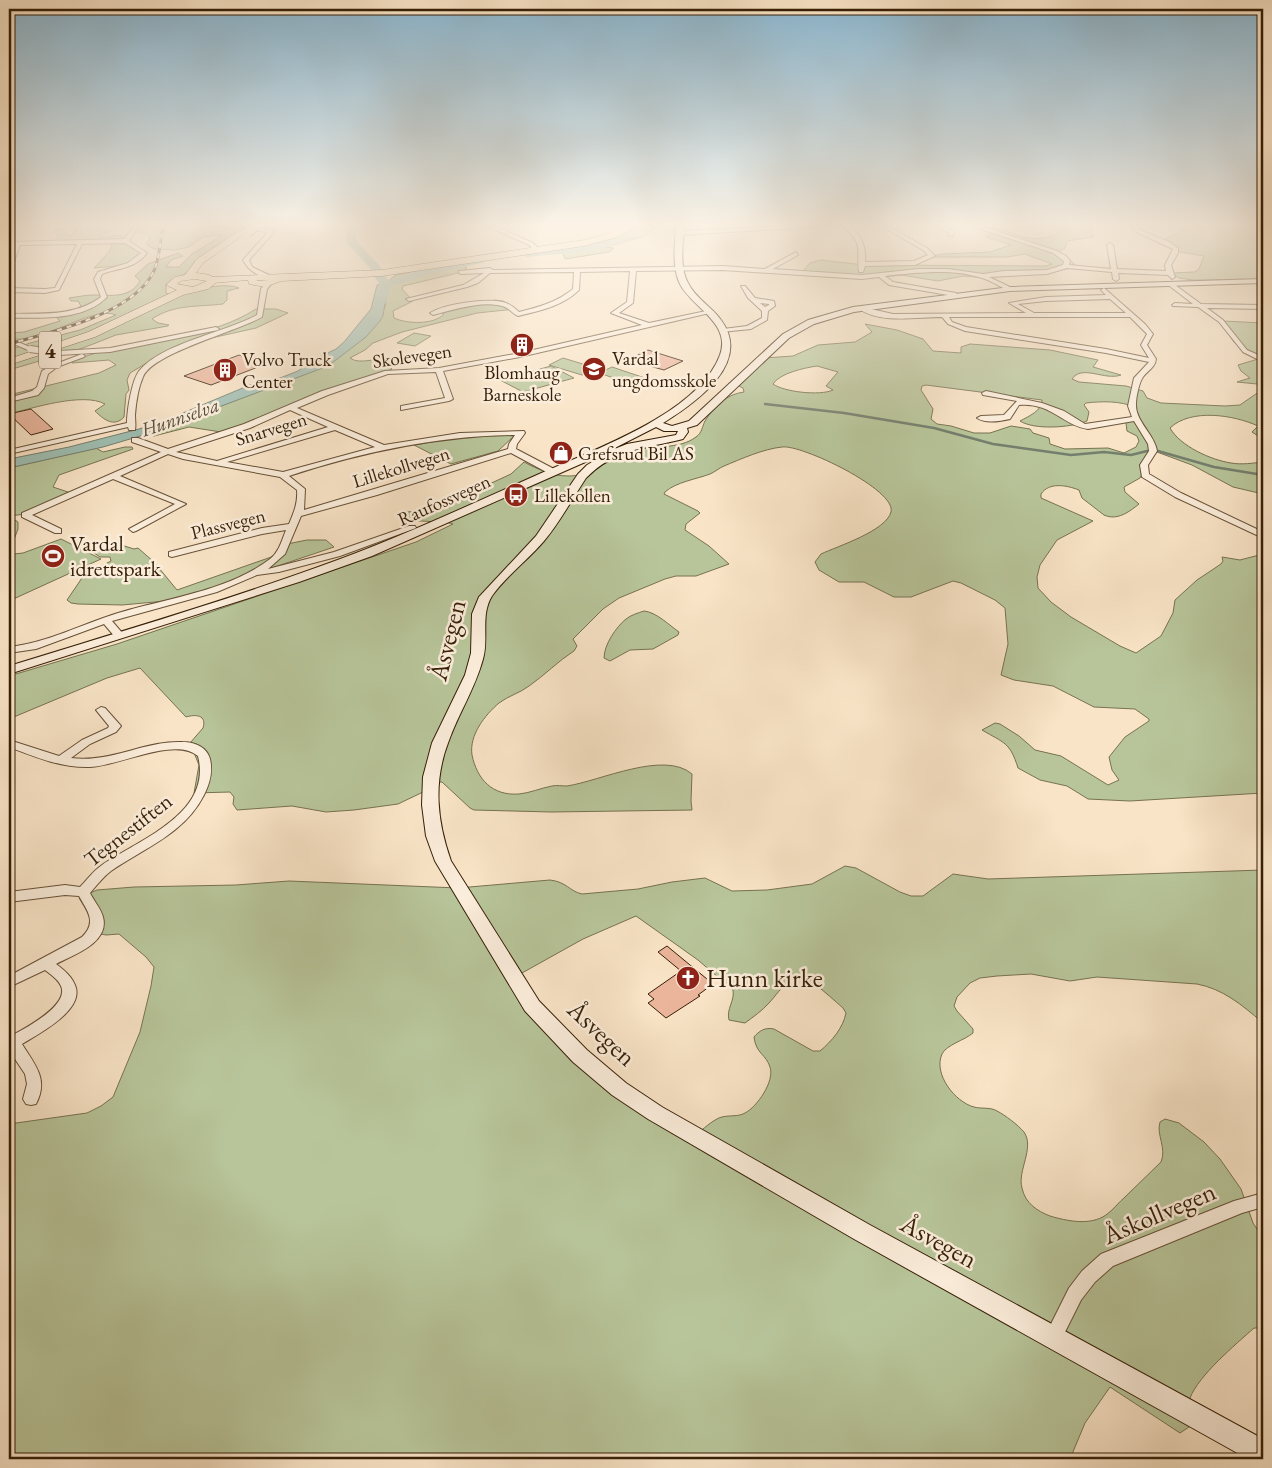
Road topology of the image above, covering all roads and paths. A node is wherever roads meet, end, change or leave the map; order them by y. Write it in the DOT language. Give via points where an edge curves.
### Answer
graph roads {
  1 [pos="103,295"];
  2 [pos="170,295"];
  3 [pos="263,295"];
  4 [pos="428,295"];
  5 [pos="571,295"];
  6 [pos="631,295"];
  7 [pos="694,295"];
  8 [pos="748,295"];
  9 [pos="967,295"];
  10 [pos="1109,295"];
  11 [pos="1188,295"];
  12 [pos="1111,297"];
  13 [pos="409,299"];
  14 [pos="754,300"];
  15 [pos="1175,305"];
  16 [pos="1199,305"];
  17 [pos="1263,307"];
  18 [pos="862,308"];
  19 [pos="262,310"];
  20 [pos="765,310"];
  21 [pos="711,312"];
  22 [pos="432,313"];
  23 [pos="944,315"];
  24 [pos="1131,315"];
  25 [pos="9,316"];
  26 [pos="1034,316"];
  27 [pos="650,325"];
  28 [pos="723,331"];
  29 [pos="9,340"];
  30 [pos="85,353"];
  31 [pos="1263,360"];
  32 [pos="1153,361"];
  33 [pos="9,362"];
  34 [pos="439,370"];
  35 [pos="986,393"];
  36 [pos="9,400"];
  37 [pos="1032,403"];
  38 [pos="291,408"];
  39 [pos="404,408"];
  40 [pos="980,418"];
  41 [pos="1136,418"];
  42 [pos="659,421"];
  43 [pos="335,427"];
  44 [pos="677,428"];
  45 [pos="135,440"];
  46 [pos="620,440"];
  47 [pos="382,447"];
  48 [pos="512,450"];
  49 [pos="9,452"];
  50 [pos="167,452"];
  51 [pos="216,463"];
  52 [pos="553,472"];
  53 [pos="112,476"];
  54 [pos="283,476"];
  55 [pos="299,514"];
  56 [pos="292,526"];
  57 [pos="412,528"];
  58 [pos="133,529"];
  59 [pos="58,531"];
  60 [pos="1263,535"];
  61 [pos="172,554"];
  62 [pos="251,574"];
  63 [pos="106,620"];
  64 [pos="120,635"];
  65 [pos="9,650"];
  66 [pos="9,670"];
  67 [pos="101,710"];
  68 [pos="9,743"];
  69 [pos="60,760"];
  70 [pos="83,892"];
  71 [pos="9,897"];
  72 [pos="46,963"];
  73 [pos="9,982"];
  74 [pos="11,1043"];
  75 [pos="31,1099"];
  76 [pos="1263,1200"];
  77 [pos="1054,1336"];
  78 [pos="1255,1452"];
  1 -- 25 [label="street" via="95,304 73,312"];
  2 -- 33 [label="main road, 4" via="131,317 96,332"];
  3 -- 19 [label="street"];
  4 -- 13 [label="street"];
  5 -- 22 [label="street" via="518,314 510,307 496,303"];
  6 -- 27 [label="street" via="630,303 614,313"];
  7 -- 21 [label="main road, Raufossvegen"];
  8 -- 14 [label="street"];
  9 -- 18 [label="main road"];
  10 -- 12 [label="street"];
  11 -- 16 [label="street"];
  12 -- 24 [label="street"];
  12 -- 26 [label="street" via="1012,303"];
  14 -- 20 [label="street"];
  14 -- 20 [label="street" via="772,302 772,306"];
  15 -- 16 [label="street"];
  16 -- 17 [label="street"];
  16 -- 31 [label="street" via="1221,321 1245,351"];
  18 -- 23 [label="street" via="899,318"];
  18 -- 44 [label="main road" via="811,322 786,336 695,422"];
  19 -- 30 [label="street" via="210,331"];
  19 -- 49 [label="street" via="253,321 172,352 142,371 131,426"];
  20 -- 28 [label="street" via="765,319 757,324"];
  21 -- 27 [label="street, Skolevegen"];
  21 -- 28 [label="main road, Raufossvegen"];
  23 -- 26 [label="street"];
  23 -- 32 [label="street" via="950,323 965,329"];
  24 -- 26 [label="street"];
  24 -- 32 [label="street" via="1150,331 1144,345"];
  27 -- 34 [label="street, Skolevegen"];
  28 -- 42 [label="main road, Raufossvegen" via="726,351 712,380 698,394"];
  29 -- 30 [label="street, bridge" via="58,353"];
  30 -- 36 [label="street" via="45,373 40,388 34,393"];
  32 -- 41 [label="street" via="1138,378 1132,406"];
  34 -- 38 [label="street, Skolevegen" via="387,372"];
  34 -- 39 [label="street" via="449,399"];
  35 -- 37 [label="street" via="1021,398"];
  37 -- 40 [label="street" via="1017,403 1007,417"];
  37 -- 41 [label="street" via="1060,412 1080,427"];
  38 -- 43 [label="street"];
  38 -- 50 [label="street, Skolevegen"];
  41 -- 60 [label="street" via="1152,444 1153,451 1144,465 1145,475 1178,495"];
  42 -- 44 [label="main road" via="664,428"];
  42 -- 46 [label="main road, Raufossvegen"];
  43 -- 47 [label="street"];
  43 -- 51 [label="street, Snarvegen"];
  44 -- 46 [label="main road"];
  44 -- 77 [label="main road, Åsvegen" via="683,432 679,437 616,452 582,476 540,538 485,597 479,614 478,653 472,675 443,735 431,777 434,836 443,861 532,1006 580,1056 619,1089 862,1232"];
  45 -- 50 [label="street"];
  46 -- 52 [label="main road, Raufossvegen"];
  47 -- 48 [label="street" via="475,434 521,433"];
  47 -- 54 [label="street"];
  48 -- 52 [label="street"];
  48 -- 55 [label="street, Lillekollvegen"];
  50 -- 51 [label="street"];
  50 -- 53 [label="street, Skolevegen"];
  51 -- 54 [label="street"];
  52 -- 64 [label="main road, Raufossvegen" via="340,564"];
  53 -- 58 [label="street, Plassvegen" via="182,504"];
  53 -- 59 [label="street, Skolevegen" via="25,515"];
  54 -- 55 [label="street" via="301,489"];
  55 -- 56 [label="street"];
  56 -- 61 [label="street, Plassvegen"];
  56 -- 62 [label="street" via="280,555"];
  57 -- 62 [label="street" via="310,561"];
  62 -- 63 [label="street" via="196,597"];
  63 -- 64 [label="street"];
  63 -- 65 [label="street" via="35,645"];
  64 -- 66 [label="main road, Raufossvegen"];
  67 -- 69 [label="street" via="114,723 112,730"];
  68 -- 69 [label="street, Tegnestiften"];
  69 -- 70 [label="street, Tegnestiften" via="101,762 181,744 198,750 206,766 200,790 175,825 106,869"];
  70 -- 71 [label="street" via="65,890"];
  70 -- 72 [label="street, Tegnestiften" via="96,916 96,934"];
  72 -- 73 [label="street"];
  72 -- 74 [label="street" via="62,977 69,989 68,1000 62,1010"];
  74 -- 75 [label="street" via="32,1074 35,1084"];
  76 -- 77 [label="street, Åskollvegen" via="1240,1206 1107,1260 1080,1284"];
  77 -- 78 [label="main road, Åsvegen"];
}
